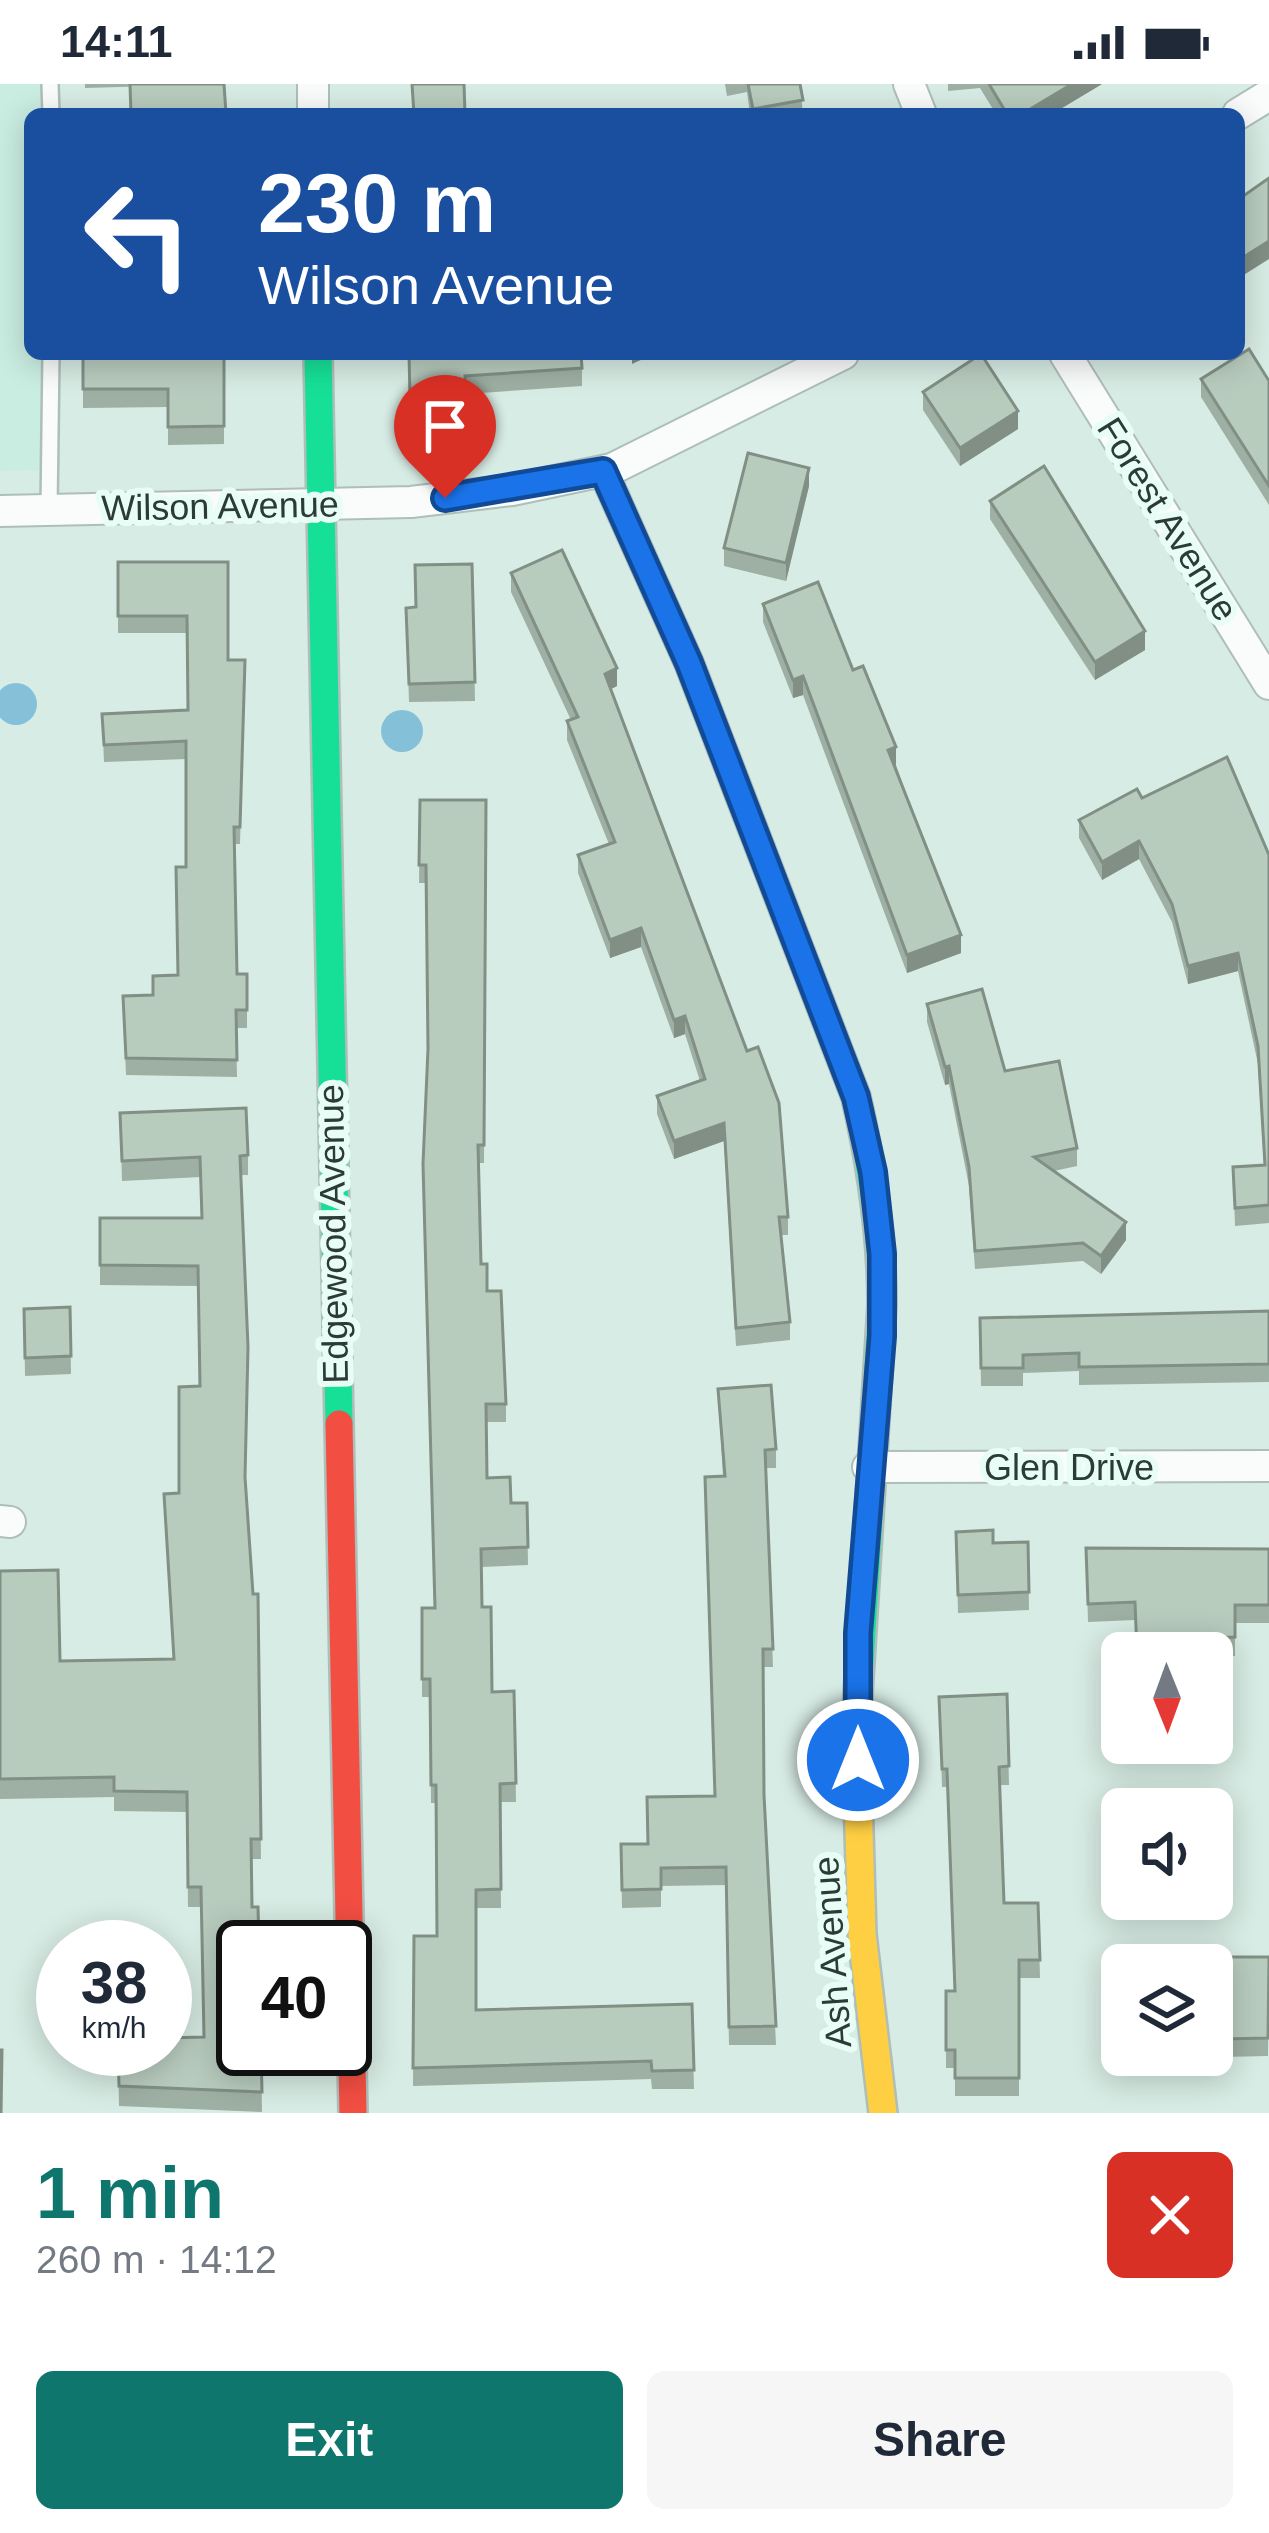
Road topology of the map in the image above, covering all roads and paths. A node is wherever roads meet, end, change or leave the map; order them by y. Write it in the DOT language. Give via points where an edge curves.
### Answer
graph roads {
  1 [pos="51,360"];
  2 [pos="317,360"];
  3 [pos="832,360"];
  4 [pos="1070,360"];
  5 [pos="603,471"];
  6 [pos="320,504"];
  7 [pos="49,509"];
  8 [pos="0,511"];
  9 [pos="1269,684"];
  10 [pos="1269,1466"];
  11 [pos="868,1467"];
  12 [pos="353,2113"];
  13 [pos="884,2113"];
  1 -- 7 [label="lane"];
  2 -- 6 [label="street, Edgewood Avenue"];
  3 -- 5 [label="street, Wilson Avenue"];
  4 -- 9 [label="street, Forest Avenue"];
  5 -- 6 [label="street, Wilson Avenue" via="411,502"];
  5 -- 11 [label="street, Ash Avenue" via="689,663 856,1097 882,1254"];
  6 -- 7 [label="street, Wilson Avenue"];
  6 -- 12 [label="street, Edgewood Avenue"];
  7 -- 8 [label="street, Wilson Avenue"];
  10 -- 11 [label="street, Glen Drive"];
  11 -- 13 [label="street, Ash Avenue" via="858,1760 866,1957"];
}
